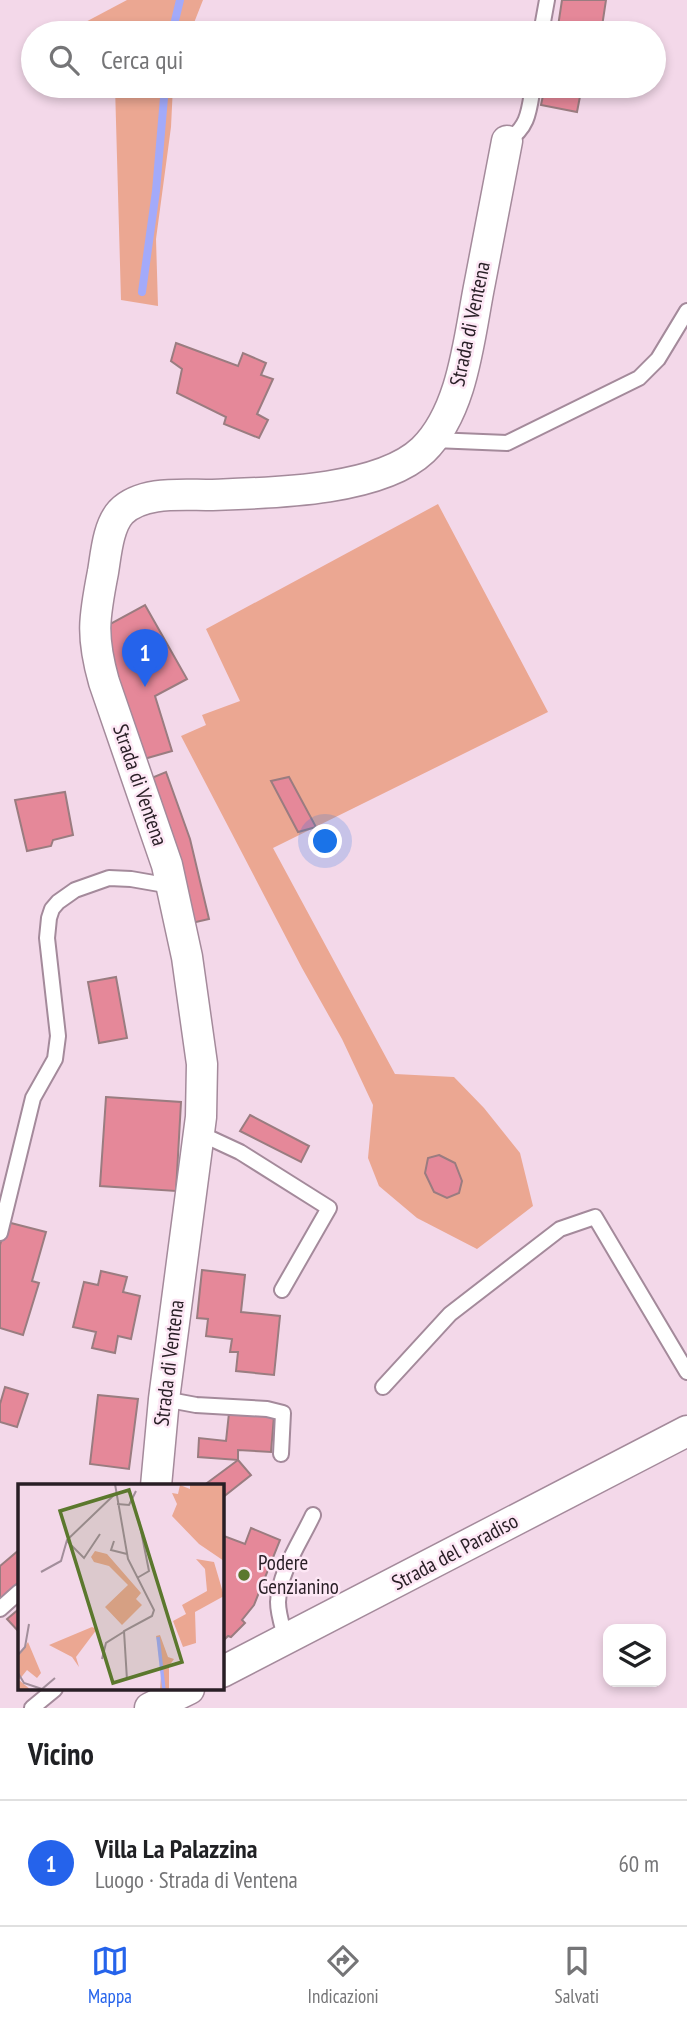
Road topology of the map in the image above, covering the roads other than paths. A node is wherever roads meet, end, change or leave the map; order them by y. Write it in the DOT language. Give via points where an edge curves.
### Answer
graph roads {
  1 [pos="547,0"];
  2 [pos="543,21"];
  3 [pos="531,98"];
  4 [pos="507,141"];
  5 [pos="687,311"];
  6 [pos="431,440"];
  7 [pos="171,886"];
  8 [pos="199,1133"];
  9 [pos="0,1233"];
  10 [pos="282,1290"];
  11 [pos="687,1372"];
  12 [pos="383,1387"];
  13 [pos="164,1399"];
  14 [pos="687,1431"];
  15 [pos="281,1454"];
  16 [pos="156,1484"];
  17 [pos="313,1515"];
  18 [pos="18,1593"];
  19 [pos="0,1609"];
  20 [pos="286,1640"];
  21 [pos="224,1671"];
  22 [pos="54,1690"];
  23 [pos="138,1690"];
  24 [pos="186,1690"];
  25 [pos="32,1708"];
  26 [pos="136,1708"];
  27 [pos="150,1708"];
  1 -- 2 [label="lane"];
  3 -- 4 [label="lane" via="521,130"];
  4 -- 6 [label="street, Strada di Ventena" via="462,369 448,414"];
  5 -- 6 [label="lane" via="658,359 639,377 507,443"];
  6 -- 7 [label="street, Strada di Ventena" via="400,466 345,484 158,496 134,503 118,516 107,550 94,640"];
  7 -- 8 [label="street, Strada di Ventena" via="200,1042"];
  7 -- 9 [label="lane" via="109,878 75,890 52,909 47,938 58,1036 55,1059 33,1098"];
  8 -- 10 [label="lane" via="240,1152 328,1208"];
  8 -- 13 [label="street, Strada di Ventena"];
  11 -- 12 [label="lane" via="595,1217 560,1229 450,1314"];
  13 -- 15 [label="lane" via="283,1413"];
  13 -- 16 [label="street, Strada di Ventena"];
  14 -- 20 [label="street, Strada del Paradiso"];
  17 -- 20 [label="lane" via="279,1595"];
  18 -- 19 [label="lane"];
  20 -- 21 [label="street, Strada del Paradiso"];
  22 -- 25 [label="lane"];
  23 -- 26 [label="street"];
  24 -- 27 [label="street"];
}
